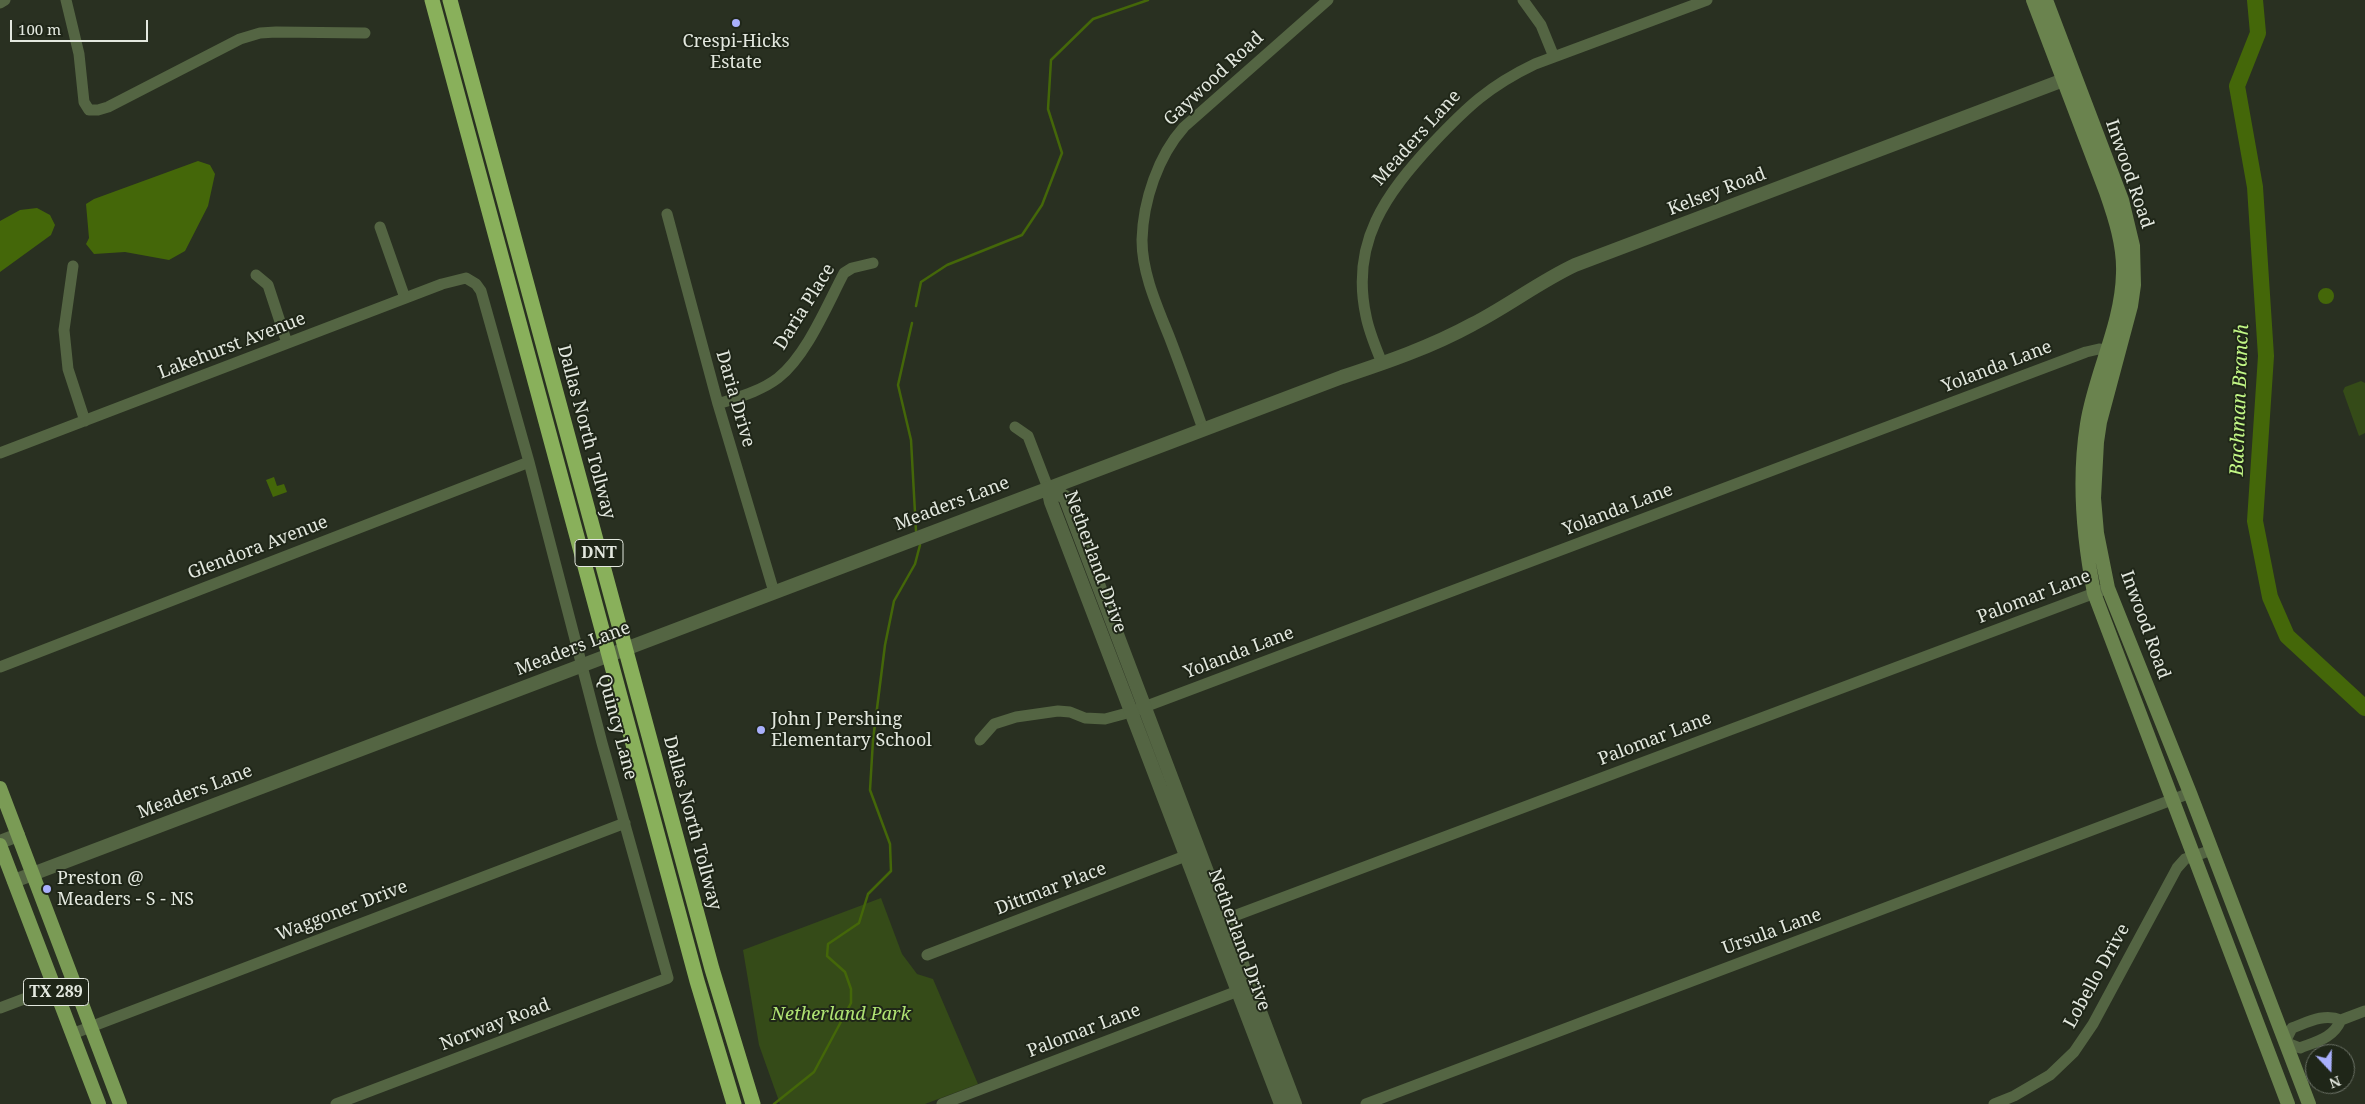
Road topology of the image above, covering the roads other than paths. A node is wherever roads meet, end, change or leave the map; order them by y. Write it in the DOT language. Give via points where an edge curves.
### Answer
graph roads {
  1 [pos="5,0"];
  2 [pos="66,0"];
  3 [pos="432,0"];
  4 [pos="450,0"];
  5 [pos="1328,0"];
  6 [pos="1523,0"];
  7 [pos="1707,0"];
  8 [pos="2033,0"];
  9 [pos="2046,0"];
  10 [pos="0,3"];
  11 [pos="365,33"];
  12 [pos="1554,57"];
  13 [pos="2069,78"];
  14 [pos="667,214"];
  15 [pos="380,227"];
  16 [pos="873,263"];
  17 [pos="73,266"];
  18 [pos="256,275"];
  19 [pos="476,284"];
  20 [pos="405,298"];
  21 [pos="287,343"];
  22 [pos="2113,350"];
  23 [pos="1382,363"];
  24 [pos="718,404"];
  25 [pos="85,421"];
  26 [pos="1015,427"];
  27 [pos="1203,430"];
  28 [pos="0,453"];
  29 [pos="529,462"];
  30 [pos="2089,469"];
  31 [pos="1048,488"];
  32 [pos="2108,588"];
  33 [pos="774,592"];
  34 [pos="2094,593"];
  35 [pos="582,665"];
  36 [pos="0,667"];
  37 [pos="1138,710"];
  38 [pos="980,740"];
  39 [pos="0,788"];
  40 [pos="2190,793"];
  41 [pos="2172,799"];
  42 [pos="625,823"];
  43 [pos="18,835"];
  44 [pos="0,843"];
  45 [pos="2212,850"];
  46 [pos="1188,855"];
  47 [pos="2193,856"];
  48 [pos="34,873"];
  49 [pos="14,881"];
  50 [pos="1219,922"];
  51 [pos="927,955"];
  52 [pos="668,978"];
  53 [pos="74,980"];
  54 [pos="54,987"];
  55 [pos="1238,991"];
  56 [pos="0,1008"];
  57 [pos="2365,1011"];
  58 [pos="2341,1020"];
  59 [pos="91,1025"];
  60 [pos="1258,1025"];
  61 [pos="72,1034"];
  62 [pos="2285,1042"];
  63 [pos="2268,1050"];
  64 [pos="99,1104"];
  65 [pos="120,1104"];
  66 [pos="336,1104"];
  67 [pos="734,1104"];
  68 [pos="753,1104"];
  69 [pos="942,1104"];
  70 [pos="1281,1104"];
  71 [pos="1295,1104"];
  72 [pos="1366,1104"];
  73 [pos="1994,1104"];
  74 [pos="2288,1104"];
  75 [pos="2309,1104"];
  1 -- 10 [label="street"];
  2 -- 11 [label="street" via="79,54 84,102 89,110 108,107 240,39 260,33"];
  3 -- 67 [label="highway, Dallas North Tollway / DNT" via="697,981"];
  4 -- 68 [label="highway, Dallas North Tollway / DNT" via="712,969"];
  5 -- 27 [label="street, Gaywood Road" via="1184,127 1168,148 1150,193 1142,240 1145,263 1151,289"];
  6 -- 12 [label="street" via="1541,25"];
  7 -- 12 [label="street, Meaders Lane"];
  8 -- 13 [label="main road, Inwood Road"];
  9 -- 13 [label="main road, Inwood Road"];
  12 -- 23 [label="street, Meaders Lane" via="1510,76 1476,100 1412,167 1381,208 1367,246 1362,284 1366,316"];
  13 -- 22 [label="main road, Inwood Road" via="2121,217 2122,288"];
  13 -- 23 [label="street, Kelsey Road" via="1575,265 1542,281 1467,328"];
  14 -- 24 [label="street, Daria Drive"];
  15 -- 20 [label="street"];
  16 -- 24 [label="street, Daria Place" via="844,273 802,351 780,376 752,392"];
  17 -- 25 [label="street" via="64,330 68,369"];
  18 -- 21 [label="street" via="268,285"];
  19 -- 20 [label="street, Lakehurst Avenue" via="466,278"];
  19 -- 29 [label="street, Quincy Lane"];
  20 -- 21 [label="street, Lakehurst Avenue"];
  21 -- 25 [label="street, Lakehurst Avenue"];
  22 -- 30 [label="main road, Inwood Road" via="2087,424"];
  22 -- 37 [label="street, Yolanda Lane" via="2086,352"];
  23 -- 27 [label="street, Meaders Lane"];
  24 -- 33 [label="street, Daria Drive"];
  25 -- 28 [label="street, Lakehurst Avenue"];
  26 -- 31 [label="street" via="1028,436"];
  27 -- 31 [label="street, Meaders Lane"];
  29 -- 35 [label="street, Quincy Lane"];
  29 -- 36 [label="street, Glendora Avenue"];
  30 -- 32 [label="main road, Inwood Road"];
  30 -- 34 [label="main road, Inwood Road" via="2085,541"];
  31 -- 33 [label="street, Meaders Lane"];
  31 -- 37 [label="street, Netherland Drive"];
  32 -- 34 [label="street, Palomar Lane"];
  32 -- 40 [label="main road, Inwood Road"];
  33 -- 35 [label="street, Meaders Lane"];
  34 -- 41 [label="main road, Inwood Road"];
  34 -- 50 [label="street, Palomar Lane"];
  35 -- 42 [label="street, Quincy Lane"];
  35 -- 48 [label="street, Meaders Lane"];
  37 -- 38 [label="street, Yolanda Lane" via="1105,719 1058,711 1016,717 994,724"];
  37 -- 46 [label="street, Netherland Drive"];
  37 -- 50 [label="street, Netherland Drive"];
  39 -- 43 [label="main road, TX 289"];
  40 -- 41 [label="street, Ursula Lane"];
  40 -- 45 [label="main road, Inwood Road"];
  41 -- 47 [label="main road, Inwood Road"];
  41 -- 72 [label="street, Ursula Lane"];
  42 -- 52 [label="street, Quincy Lane"];
  42 -- 59 [label="street, Waggoner Drive"];
  43 -- 44 [label="street"];
  43 -- 48 [label="main road, TX 289"];
  44 -- 49 [label="main road, TX 289"];
  45 -- 47 [label="street, Lobello Drive"];
  45 -- 62 [label="main road, Inwood Road"];
  46 -- 50 [label="street, Netherland Drive"];
  46 -- 51 [label="street, Dittmar Place"];
  47 -- 63 [label="main road, Inwood Road"];
  47 -- 73 [label="street, Lobello Drive" via="2185,859 2171,876 2093,1024 2074,1052 2050,1074"];
  48 -- 49 [label="street, Meaders Lane"];
  48 -- 53 [label="main road, TX 289"];
  49 -- 54 [label="main road, TX 289"];
  50 -- 55 [label="street, Netherland Drive"];
  50 -- 60 [label="street, Netherland Drive"];
  52 -- 66 [label="street, Norway Road"];
  53 -- 54 [label="street"];
  53 -- 59 [label="main road, TX 289"];
  54 -- 56 [label="street"];
  54 -- 61 [label="main road, TX 289"];
  55 -- 60 [label="street, Netherland Drive"];
  55 -- 69 [label="street, Palomar Lane"];
  57 -- 58 [label="street"];
  58 -- 62 [label="street" via="2332,1016 2292,1028"];
  58 -- 62 [label="street" via="2336,1031 2323,1039 2300,1048"];
  59 -- 61 [label="street, Waggoner Drive"];
  59 -- 65 [label="main road, TX 289"];
  60 -- 70 [label="street, Netherland Drive"];
  60 -- 71 [label="street, Netherland Drive"];
  61 -- 64 [label="main road, TX 289"];
  62 -- 63 [label="main road"];
  62 -- 75 [label="main road, Inwood Road"];
  63 -- 74 [label="main road, Inwood Road"];
}
